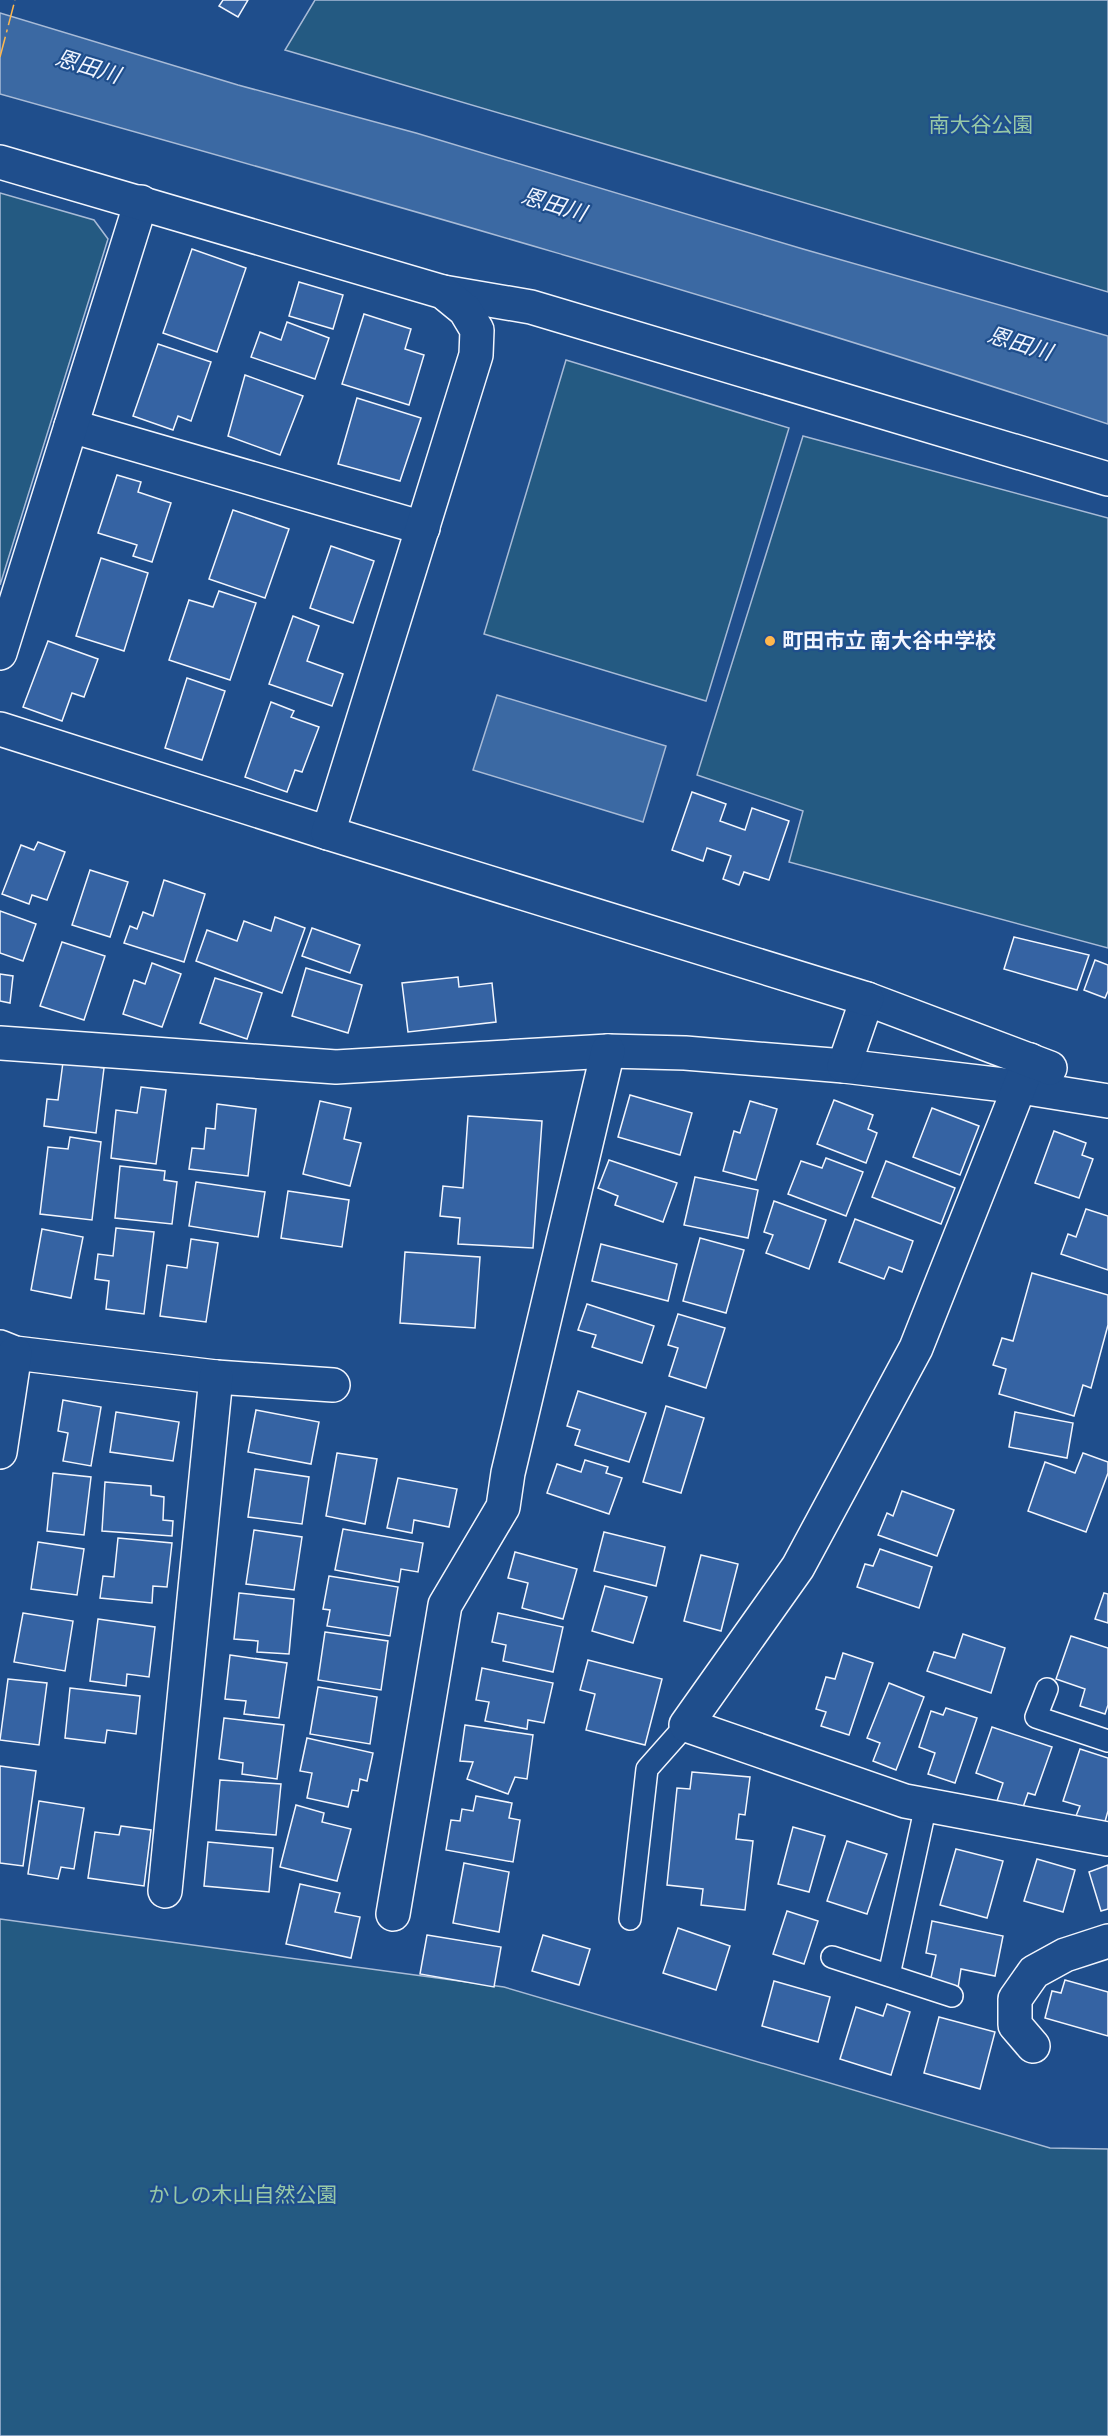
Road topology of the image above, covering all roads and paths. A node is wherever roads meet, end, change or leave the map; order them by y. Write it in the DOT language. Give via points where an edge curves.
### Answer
graph roads {
  1 [pos="0,162"];
  2 [pos="141,202"];
  3 [pos="442,292"];
  4 [pos="71,426"];
  5 [pos="1108,479"];
  6 [pos="423,528"];
  7 [pos="0,653"];
  8 [pos="0,729"];
  9 [pos="328,833"];
  10 [pos="867,999"];
  11 [pos="0,1043"];
  12 [pos="608,1051"];
  13 [pos="844,1066"];
  14 [pos="1026,1074"];
  15 [pos="1108,1089"];
  16 [pos="1108,1101"];
  17 [pos="8,1350"];
  18 [pos="216,1377"];
  19 [pos="333,1385"];
  20 [pos="0,1452"];
  21 [pos="1047,1689"];
  22 [pos="686,1725"];
  23 [pos="1108,1741"];
  24 [pos="926,1805"];
  25 [pos="1108,1839"];
  26 [pos="165,1891"];
  27 [pos="393,1914"];
  28 [pos="630,1919"];
  29 [pos="1108,1941"];
  30 [pos="832,1957"];
  31 [pos="889,1975"];
  32 [pos="952,1996"];
  33 [pos="1032,2046"];
  1 -- 2 [label="street"];
  2 -- 3 [label="street"];
  2 -- 4 [label="street"];
  3 -- 5 [label="street" via="531,307"];
  3 -- 6 [label="street" via="465,310 477,330 476,355"];
  4 -- 6 [label="street"];
  4 -- 7 [label="street"];
  6 -- 9 [label="street"];
  8 -- 9 [label="street"];
  9 -- 10 [label="street"];
  10 -- 13 [label="street"];
  10 -- 14 [label="street"];
  11 -- 12 [label="street" via="336,1067"];
  12 -- 13 [label="street"];
  12 -- 27 [label="street" via="503,1507 445,1605"];
  13 -- 14 [label="street"];
  14 -- 15 [label="street"];
  14 -- 16 [label="street"];
  14 -- 22 [label="street" via="916,1348 798,1567"];
  17 -- 18 [label="street"];
  17 -- 20 [label="street"];
  18 -- 19 [label="street"];
  18 -- 26 [label="street"];
  21 -- 23 [label="lane" via="1036,1717"];
  22 -- 24 [label="street"];
  22 -- 28 [label="lane" via="646,1769"];
  24 -- 25 [label="street"];
  24 -- 31 [label="lane"];
  29 -- 33 [label="street" via="1065,1955 1034,1972 1015,1999 1015,2025"];
  30 -- 31 [label="lane"];
  31 -- 32 [label="lane"];
}
